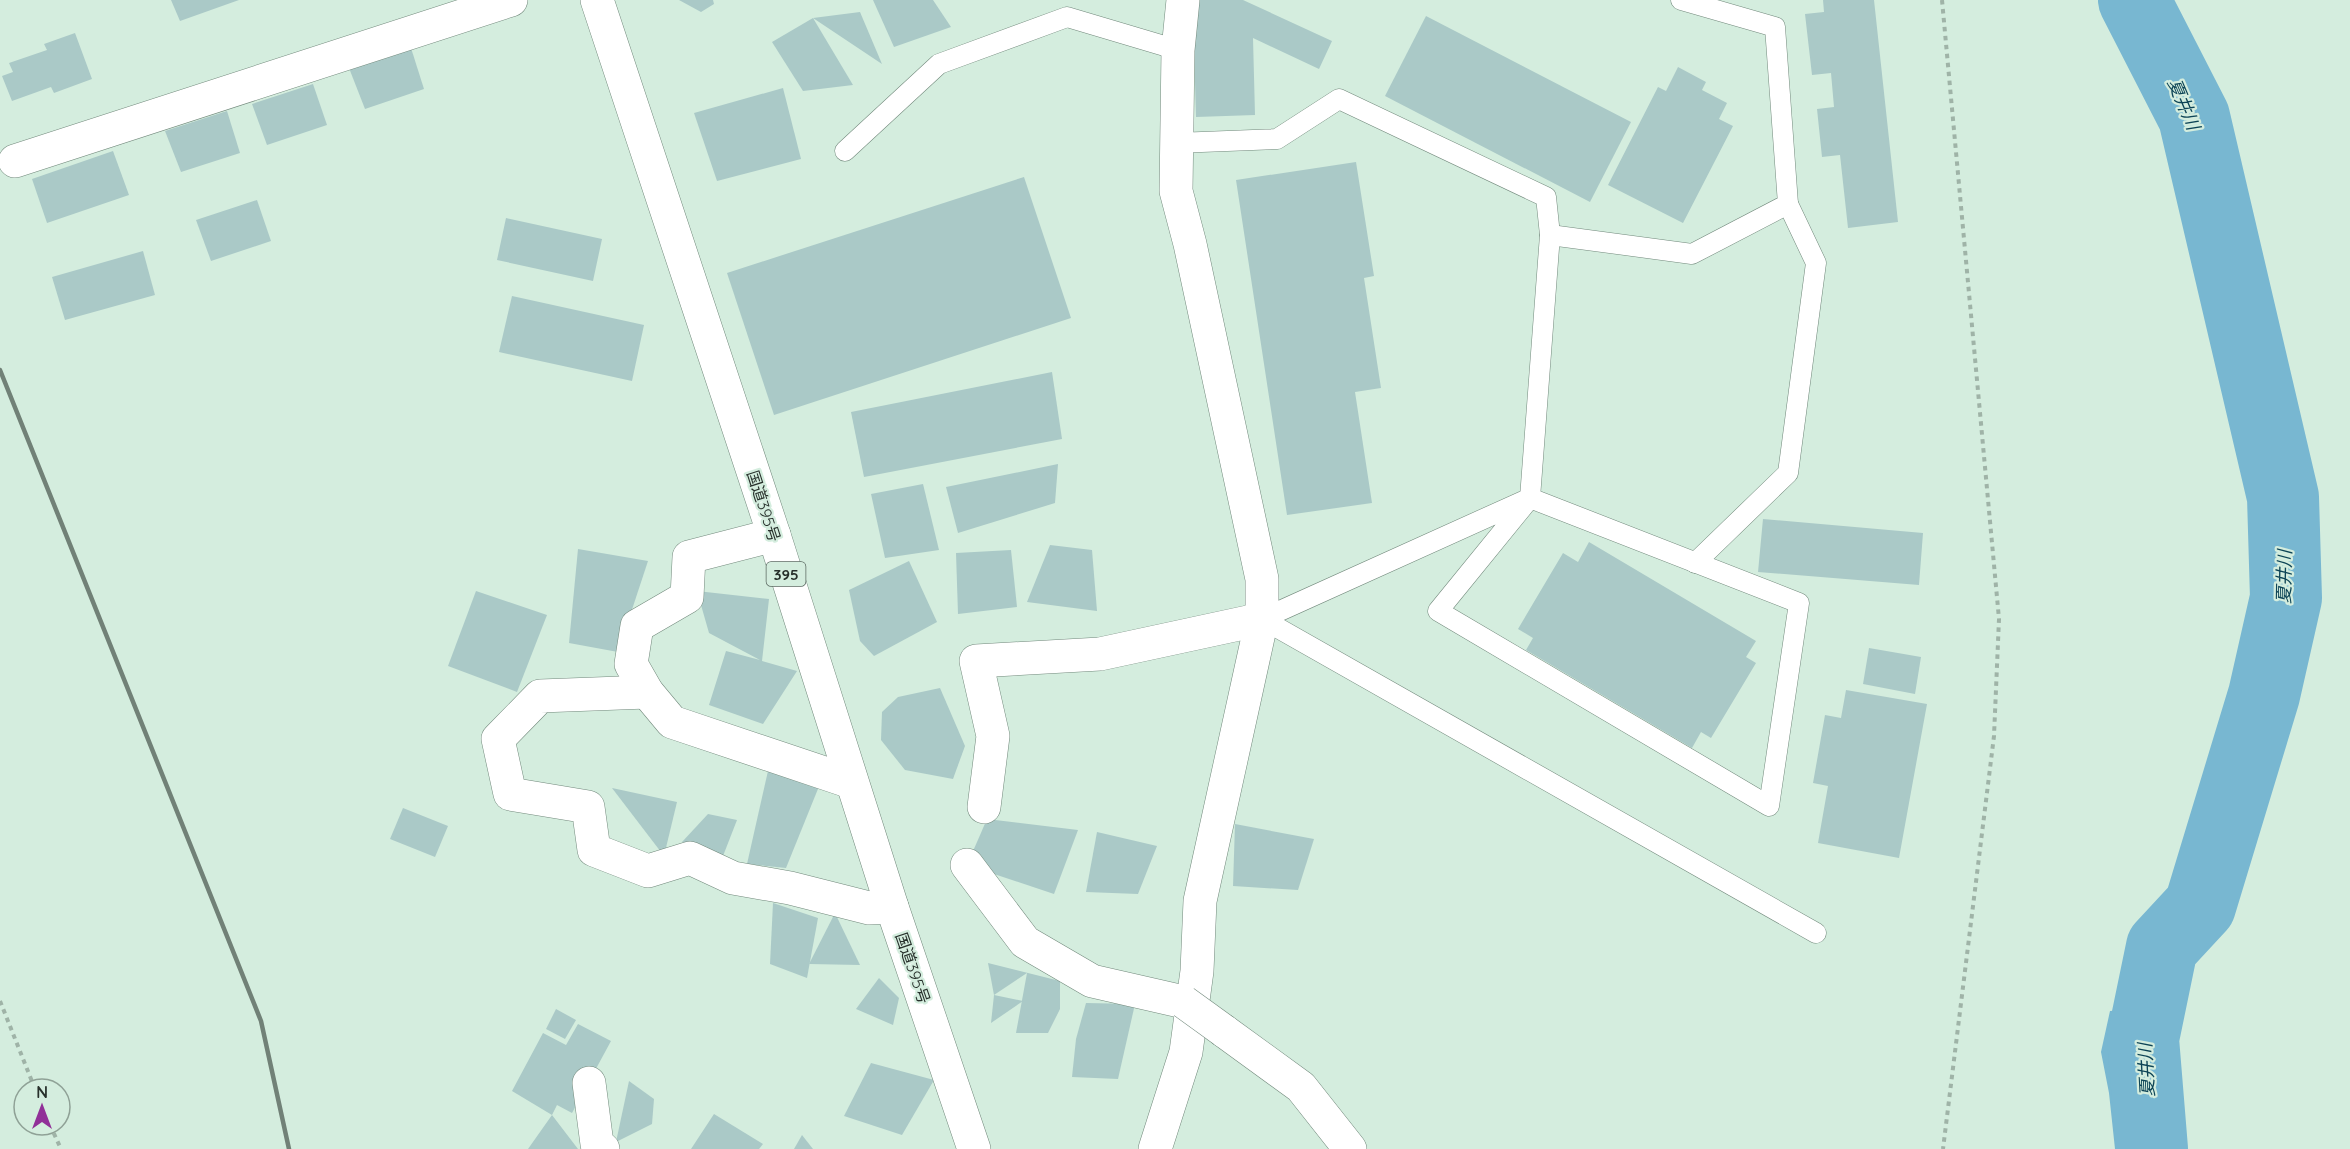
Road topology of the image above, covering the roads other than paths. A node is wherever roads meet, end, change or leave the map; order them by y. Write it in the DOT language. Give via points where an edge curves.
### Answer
graph roads {
  1 [pos="511,0"];
  2 [pos="597,0"];
  3 [pos="1182,0"];
  4 [pos="1681,0"];
  5 [pos="1178,50"];
  6 [pos="1176,143"];
  7 [pos="845,151"];
  8 [pos="15,161"];
  9 [pos="1788,204"];
  10 [pos="1550,235"];
  11 [pos="1530,498"];
  12 [pos="774,535"];
  13 [pos="1695,563"];
  14 [pos="1262,619"];
  15 [pos="647,692"];
  16 [pos="851,782"];
  17 [pos="984,807"];
  18 [pos="967,865"];
  19 [pos="892,907"];
  20 [pos="1816,933"];
  21 [pos="589,1083"];
  22 [pos="603,1149"];
  23 [pos="974,1149"];
  24 [pos="1155,1149"];
  25 [pos="1350,1149"];
  1 -- 8 [label="main road"];
  2 -- 12 [label="main road, 国道395号 / 395"];
  3 -- 5 [label="main road"];
  4 -- 9 [label="lane" via="1775,27"];
  5 -- 6 [label="main road"];
  5 -- 7 [label="lane" via="1067,17 939,64"];
  6 -- 10 [label="lane" via="1277,139 1339,99 1546,197"];
  6 -- 14 [label="main road" via="1176,191 1262,579"];
  9 -- 10 [label="lane" via="1692,254"];
  9 -- 13 [label="lane" via="1816,263 1788,473"];
  10 -- 11 [label="lane"];
  11 -- 13 [label="lane"];
  11 -- 13 [label="lane" via="1438,611 1769,806 1799,603"];
  11 -- 14 [label="lane"];
  12 -- 15 [label="main road" via="689,557 687,597 637,626 631,664"];
  12 -- 16 [label="main road, 国道395号 / 395"];
  14 -- 17 [label="main road" via="1100,654 976,661 993,736"];
  14 -- 20 [label="lane"];
  14 -- 24 [label="main road" via="1200,901 1197,971 1186,1052"];
  15 -- 16 [label="main road" via="672,722"];
  15 -- 19 [label="main road" via="540,696 498,739 510,794 588,807 594,850 648,871 690,858 732,878 869,908"];
  16 -- 19 [label="main road, 国道395号 / 395"];
  18 -- 25 [label="main road, bridge" via="1026,942 1092,981 1184,1002 1301,1087"];
  19 -- 23 [label="main road, 国道395号 / 395"];
  21 -- 22 [label="main road" via="597,1144"];
}
